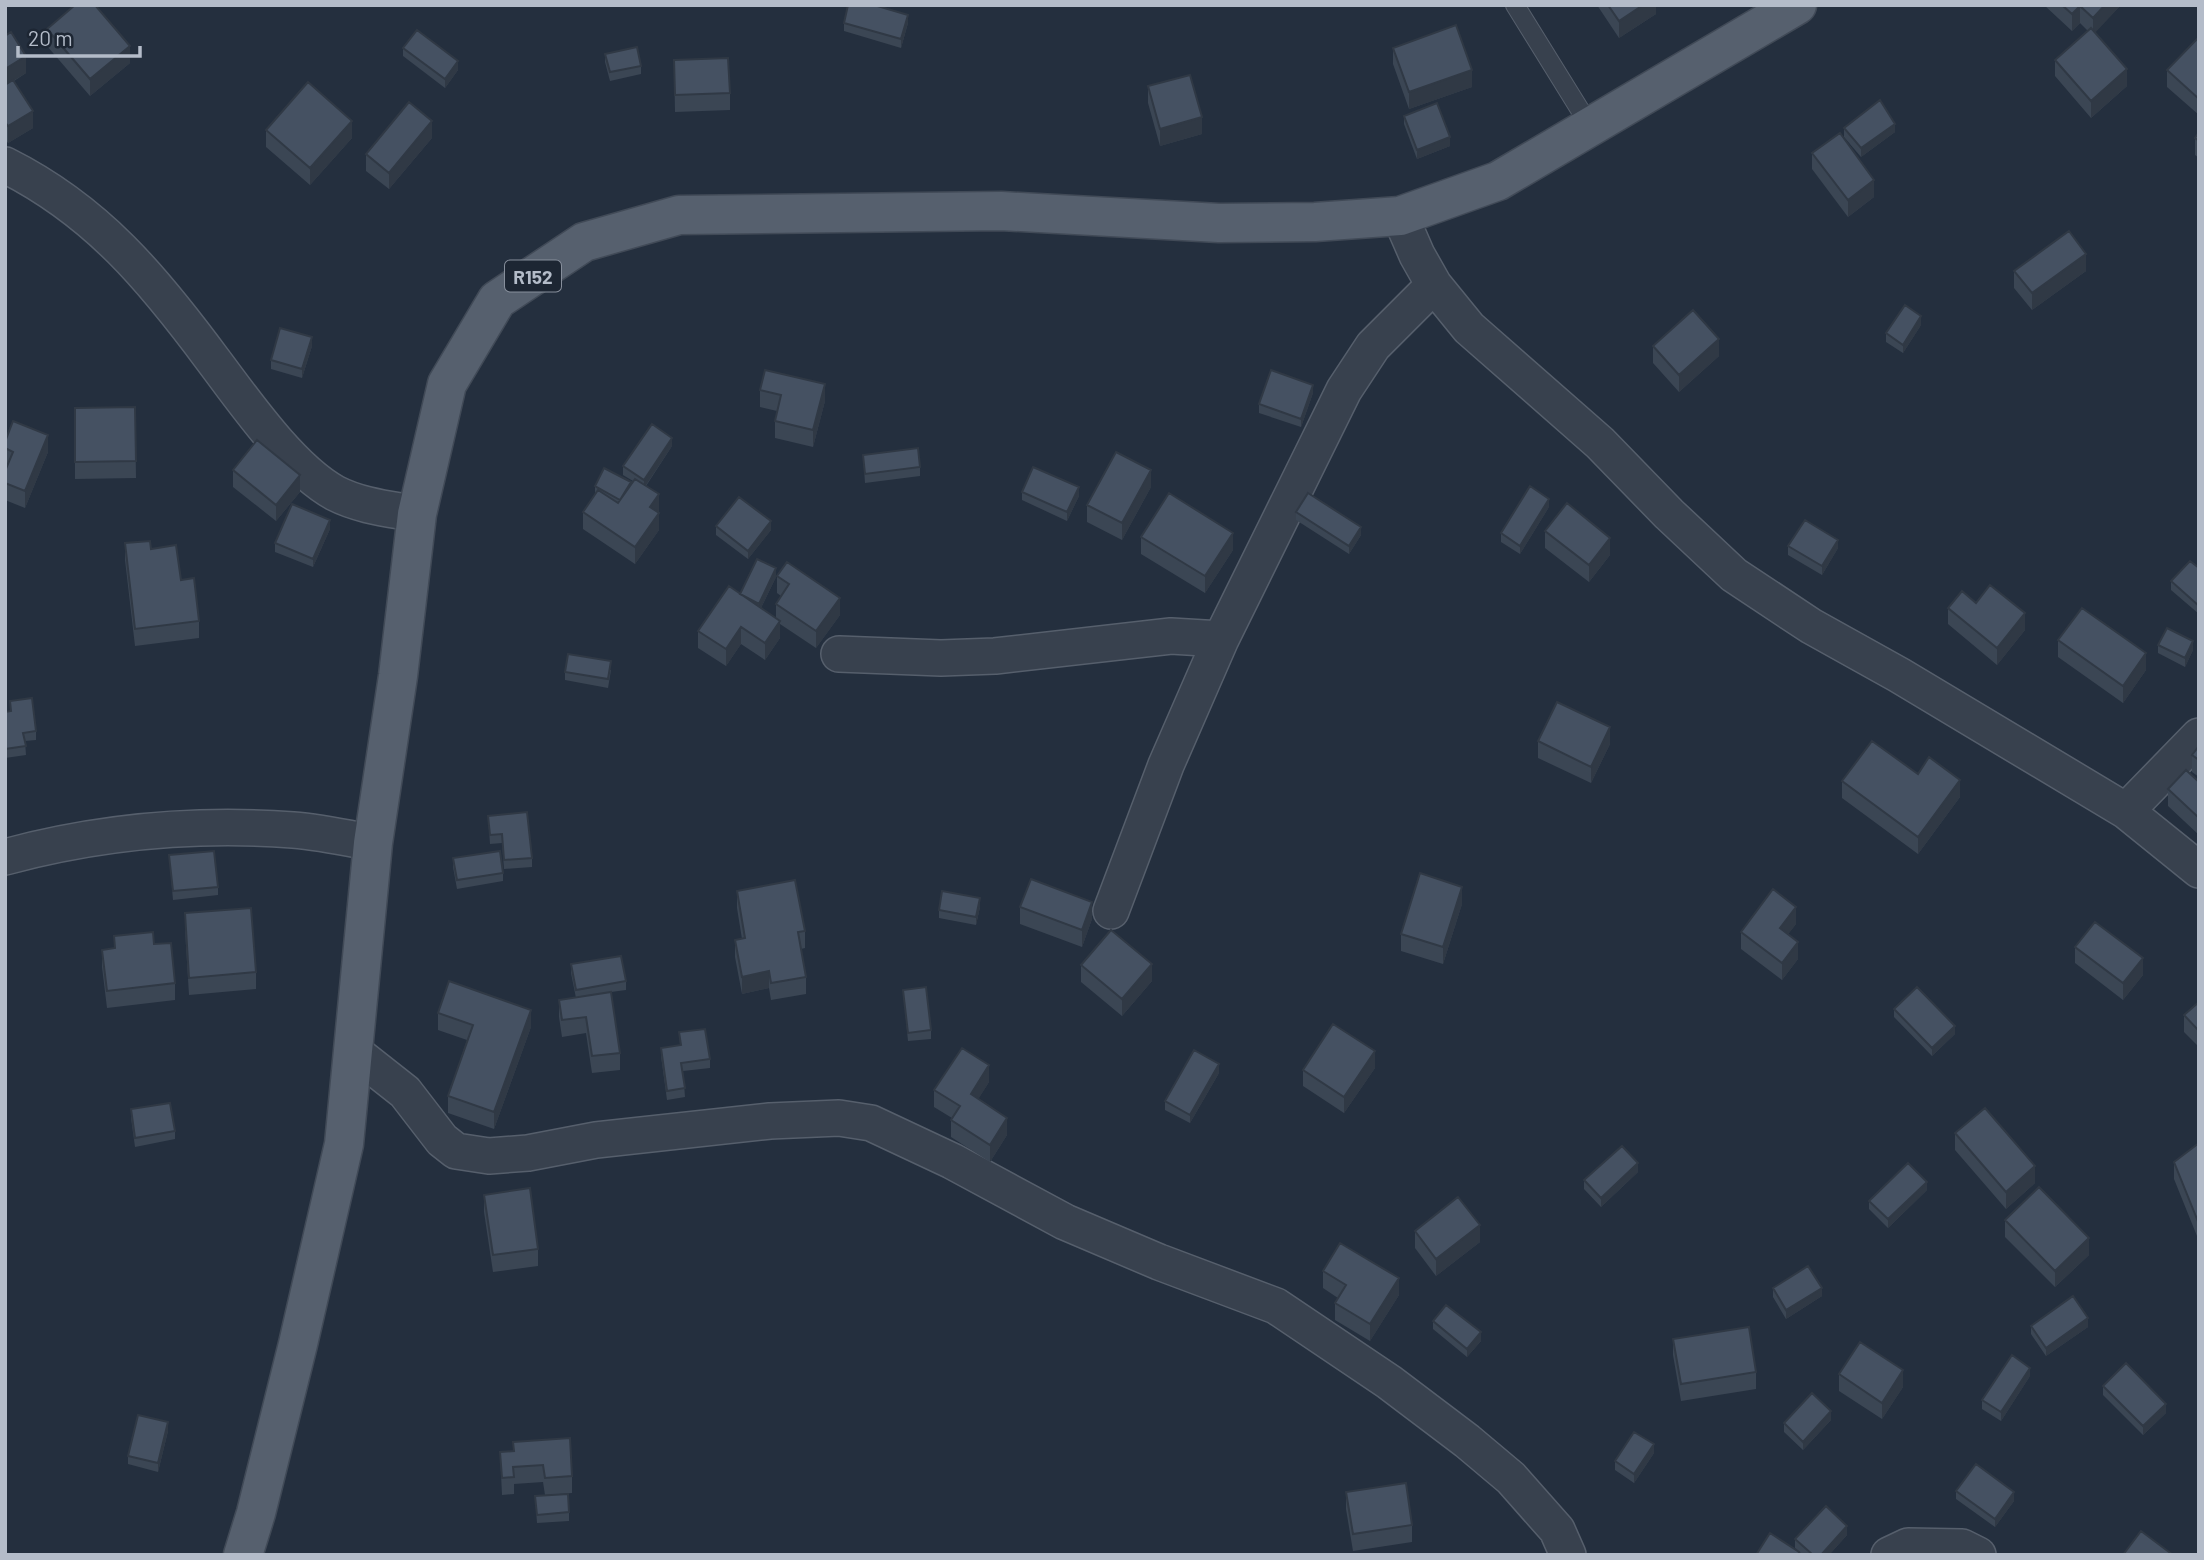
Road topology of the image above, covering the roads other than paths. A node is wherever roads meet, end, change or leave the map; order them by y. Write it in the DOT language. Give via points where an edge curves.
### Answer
graph roads {
  1 [pos="1515,5"];
  2 [pos="1797,5"];
  3 [pos="1590,126"];
  4 [pos="5,165"];
  5 [pos="1400,216"];
  6 [pos="1434,285"];
  7 [pos="417,514"];
  8 [pos="1221,639"];
  9 [pos="839,654"];
  10 [pos="2199,736"];
  11 [pos="2126,811"];
  12 [pos="373,843"];
  13 [pos="5,857"];
  14 [pos="2199,870"];
  15 [pos="1111,911"];
  16 [pos="353,1051"];
  17 [pos="243,1555"];
  18 [pos="1568,1555"];
  19 [pos="1889,1555"];
  20 [pos="1978,1555"];
  1 -- 3 [label="lane"];
  2 -- 3 [label="main road, R152"];
  3 -- 5 [label="main road, R152" via="1498,181"];
  4 -- 7 [label="street" via="91,219 136,262 258,420 306,472 335,493"];
  5 -- 6 [label="street"];
  5 -- 7 [label="main road, R152" via="1219,223 1001,211 679,215 584,242 497,300 447,384"];
  6 -- 8 [label="street" via="1373,345 1344,390"];
  6 -- 11 [label="street" via="1469,328 1600,443 1734,575 1811,626"];
  7 -- 12 [label="main road, R152"];
  8 -- 9 [label="street" via="1171,636 995,656"];
  8 -- 15 [label="street" via="1166,765"];
  10 -- 11 [label="street"];
  11 -- 14 [label="street"];
  12 -- 13 [label="street" via="295,830 186,827 47,846"];
  12 -- 16 [label="main road, R152"];
  16 -- 17 [label="main road, R152" via="344,1144"];
  16 -- 18 [label="street" via="405,1092 456,1151 489,1156 770,1121 839,1118 871,1123 1065,1222 1276,1306 1388,1382 1502,1471 1557,1530"];
  19 -- 20 [label="street" via="1908,1546 1962,1547"];
}
